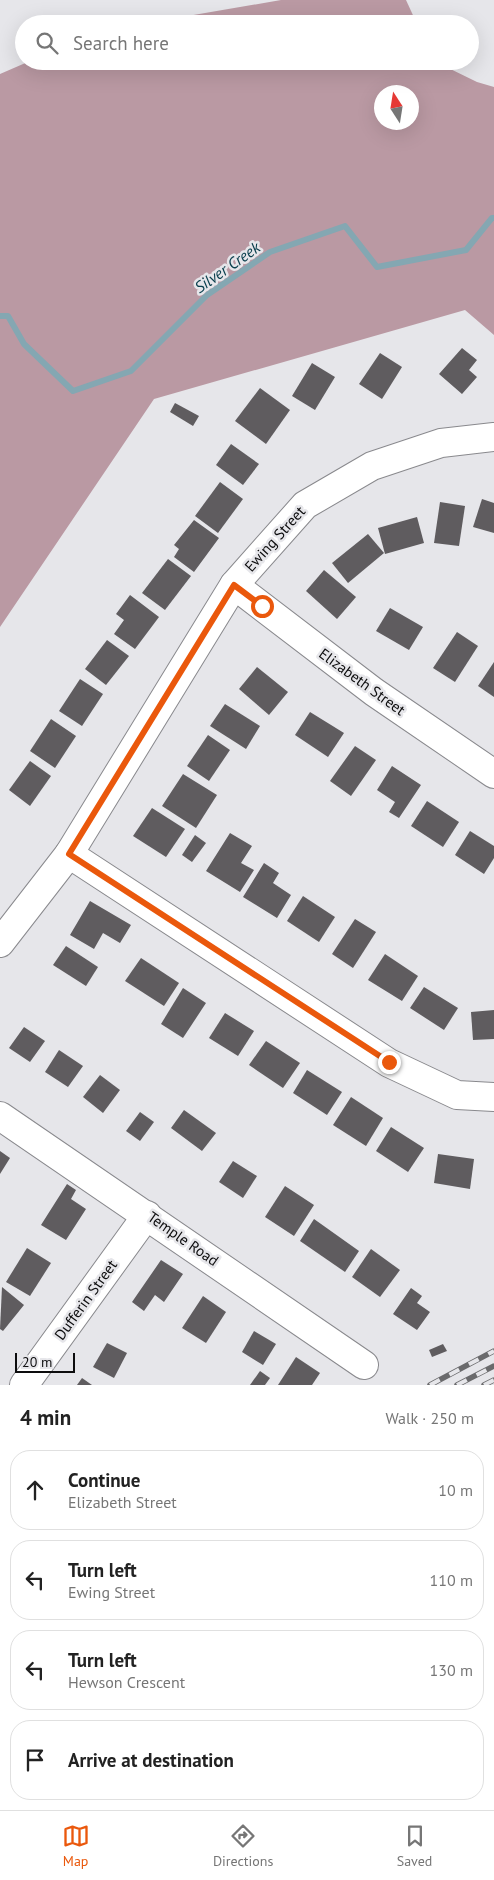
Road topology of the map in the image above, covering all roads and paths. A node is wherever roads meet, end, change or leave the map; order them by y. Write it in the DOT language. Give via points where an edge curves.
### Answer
graph roads {
  1 [pos="494,437"];
  2 [pos="234,585"];
  3 [pos="494,774"];
  4 [pos="69,854"];
  5 [pos="0,943"];
  6 [pos="494,1097"];
  7 [pos="0,1116"];
  8 [pos="147,1215"];
  9 [pos="364,1364"];
  10 [pos="24,1385"];
  1 -- 2 [label="street, Ewing Street" via="441,443 372,466 305,505"];
  2 -- 3 [label="street, Elizabeth Street" via="374,692"];
  2 -- 4 [label="street, Ewing Street"];
  4 -- 5 [label="street, Ewing Street"];
  4 -- 6 [label="street" via="389,1062 457,1095"];
  7 -- 8 [label="street, Temple Road"];
  8 -- 9 [label="street, Temple Road"];
  8 -- 10 [label="street, Dufferin Street"];
}
